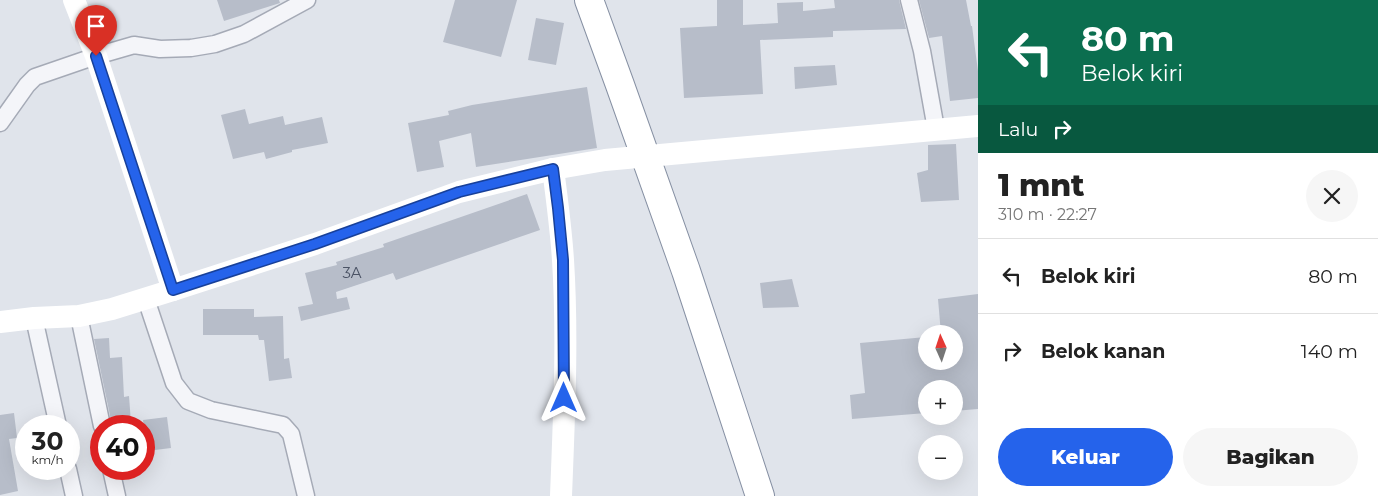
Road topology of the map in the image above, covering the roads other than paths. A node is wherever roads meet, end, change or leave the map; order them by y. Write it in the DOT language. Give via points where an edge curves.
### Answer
graph roads {
  1 [pos="74,0"];
  2 [pos="307,0"];
  3 [pos="589,0"];
  4 [pos="909,0"];
  5 [pos="96,56"];
  6 [pos="0,123"];
  7 [pos="978,126"];
  8 [pos="936,130"];
  9 [pos="646,158"];
  10 [pos="553,169"];
  11 [pos="173,290"];
  12 [pos="146,299"];
  13 [pos="79,316"];
  14 [pos="34,318"];
  15 [pos="0,322"];
  16 [pos="56,415"];
  17 [pos="100,415"];
  18 [pos="70,480"];
  19 [pos="113,480"];
  20 [pos="74,496"];
  21 [pos="117,496"];
  22 [pos="306,496"];
  23 [pos="561,496"];
  24 [pos="760,496"];
  1 -- 5 [label="street"];
  2 -- 5 [label="street" via="244,34 215,44 160,49 134,46"];
  3 -- 9 [label="highway"];
  4 -- 8 [label="street"];
  5 -- 6 [label="street" via="35,78"];
  5 -- 11 [label="street"];
  7 -- 8 [label="street"];
  8 -- 9 [label="street"];
  9 -- 10 [label="street" via="605,160"];
  9 -- 24 [label="highway"];
  10 -- 11 [label="street" via="459,192 315,244"];
  10 -- 23 [label="street" via="563,260"];
  11 -- 12 [label="street"];
  12 -- 13 [label="street"];
  12 -- 22 [label="street" via="174,383 188,401 210,410 283,424 291,434"];
  13 -- 14 [label="street"];
  13 -- 17 [label="street"];
  14 -- 15 [label="street"];
  14 -- 16 [label="street"];
  18 -- 20 [label="street"];
  19 -- 21 [label="street"];
}
